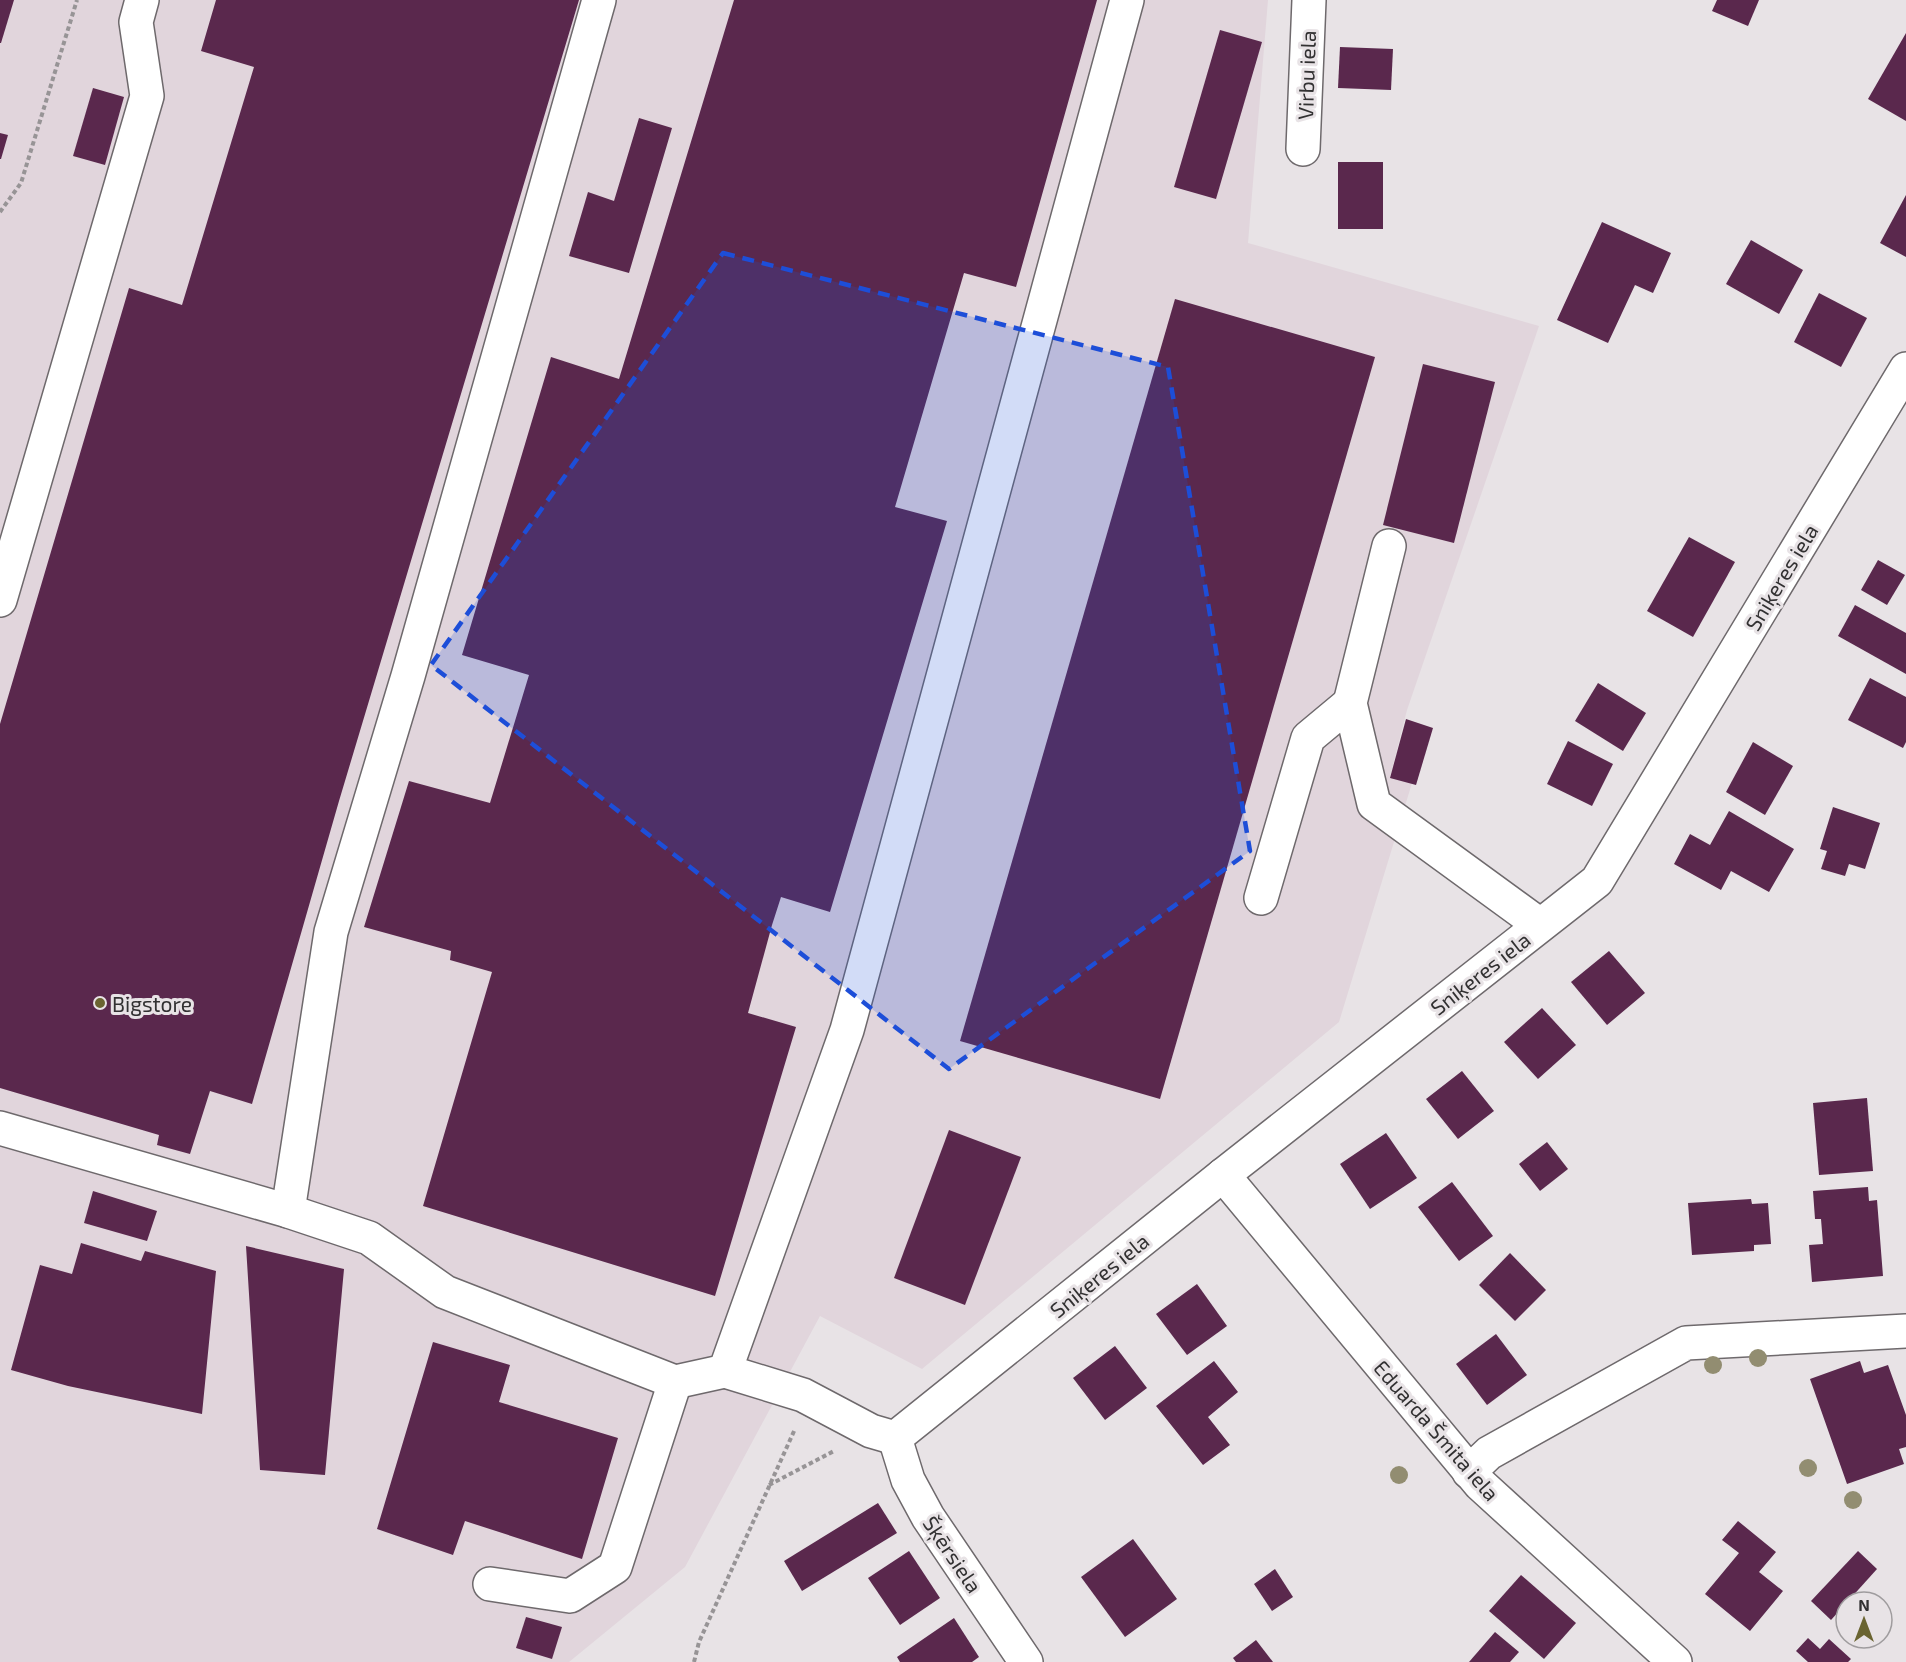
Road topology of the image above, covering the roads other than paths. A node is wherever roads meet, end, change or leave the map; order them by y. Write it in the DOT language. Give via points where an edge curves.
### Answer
graph roads {
  1 [pos="142,0"];
  2 [pos="599,0"];
  3 [pos="1127,0"];
  4 [pos="1309,0"];
  5 [pos="1303,149"];
  6 [pos="1906,369"];
  7 [pos="1389,546"];
  8 [pos="0,600"];
  9 [pos="1350,703"];
  10 [pos="1261,898"];
  11 [pos="1540,925"];
  12 [pos="0,1128"];
  13 [pos="1223,1175"];
  14 [pos="288,1211"];
  15 [pos="1906,1331"];
  16 [pos="725,1371"];
  17 [pos="675,1382"];
  18 [pos="883,1434"];
  19 [pos="1469,1472"];
  20 [pos="490,1584"];
  21 [pos="1026,1662"];
  22 [pos="1675,1662"];
  1 -- 8 [label="street" via="136,22 147,96"];
  2 -- 14 [label="street" via="408,676 331,932"];
  3 -- 16 [label="street" via="847,1030"];
  4 -- 5 [label="street, Virbu iela"];
  6 -- 11 [label="street, Sniķeres iela" via="1597,881"];
  7 -- 9 [label="street"];
  9 -- 10 [label="street" via="1308,738"];
  9 -- 11 [label="street" via="1374,804"];
  11 -- 13 [label="street, Sniķeres iela"];
  12 -- 14 [label="street"];
  13 -- 18 [label="street, Sniķeres iela"];
  13 -- 19 [label="street, Eduarda Šmita iela"];
  14 -- 17 [label="street" via="369,1238 446,1292"];
  15 -- 19 [label="street" via="1686,1343 1489,1453"];
  16 -- 17 [label="street"];
  16 -- 18 [label="street" via="811,1399"];
  17 -- 20 [label="street" via="615,1567 570,1596"];
  18 -- 21 [label="street, Šķērsiela" via="928,1517"];
  19 -- 22 [label="street, Eduarda Šmita iela"];
}
